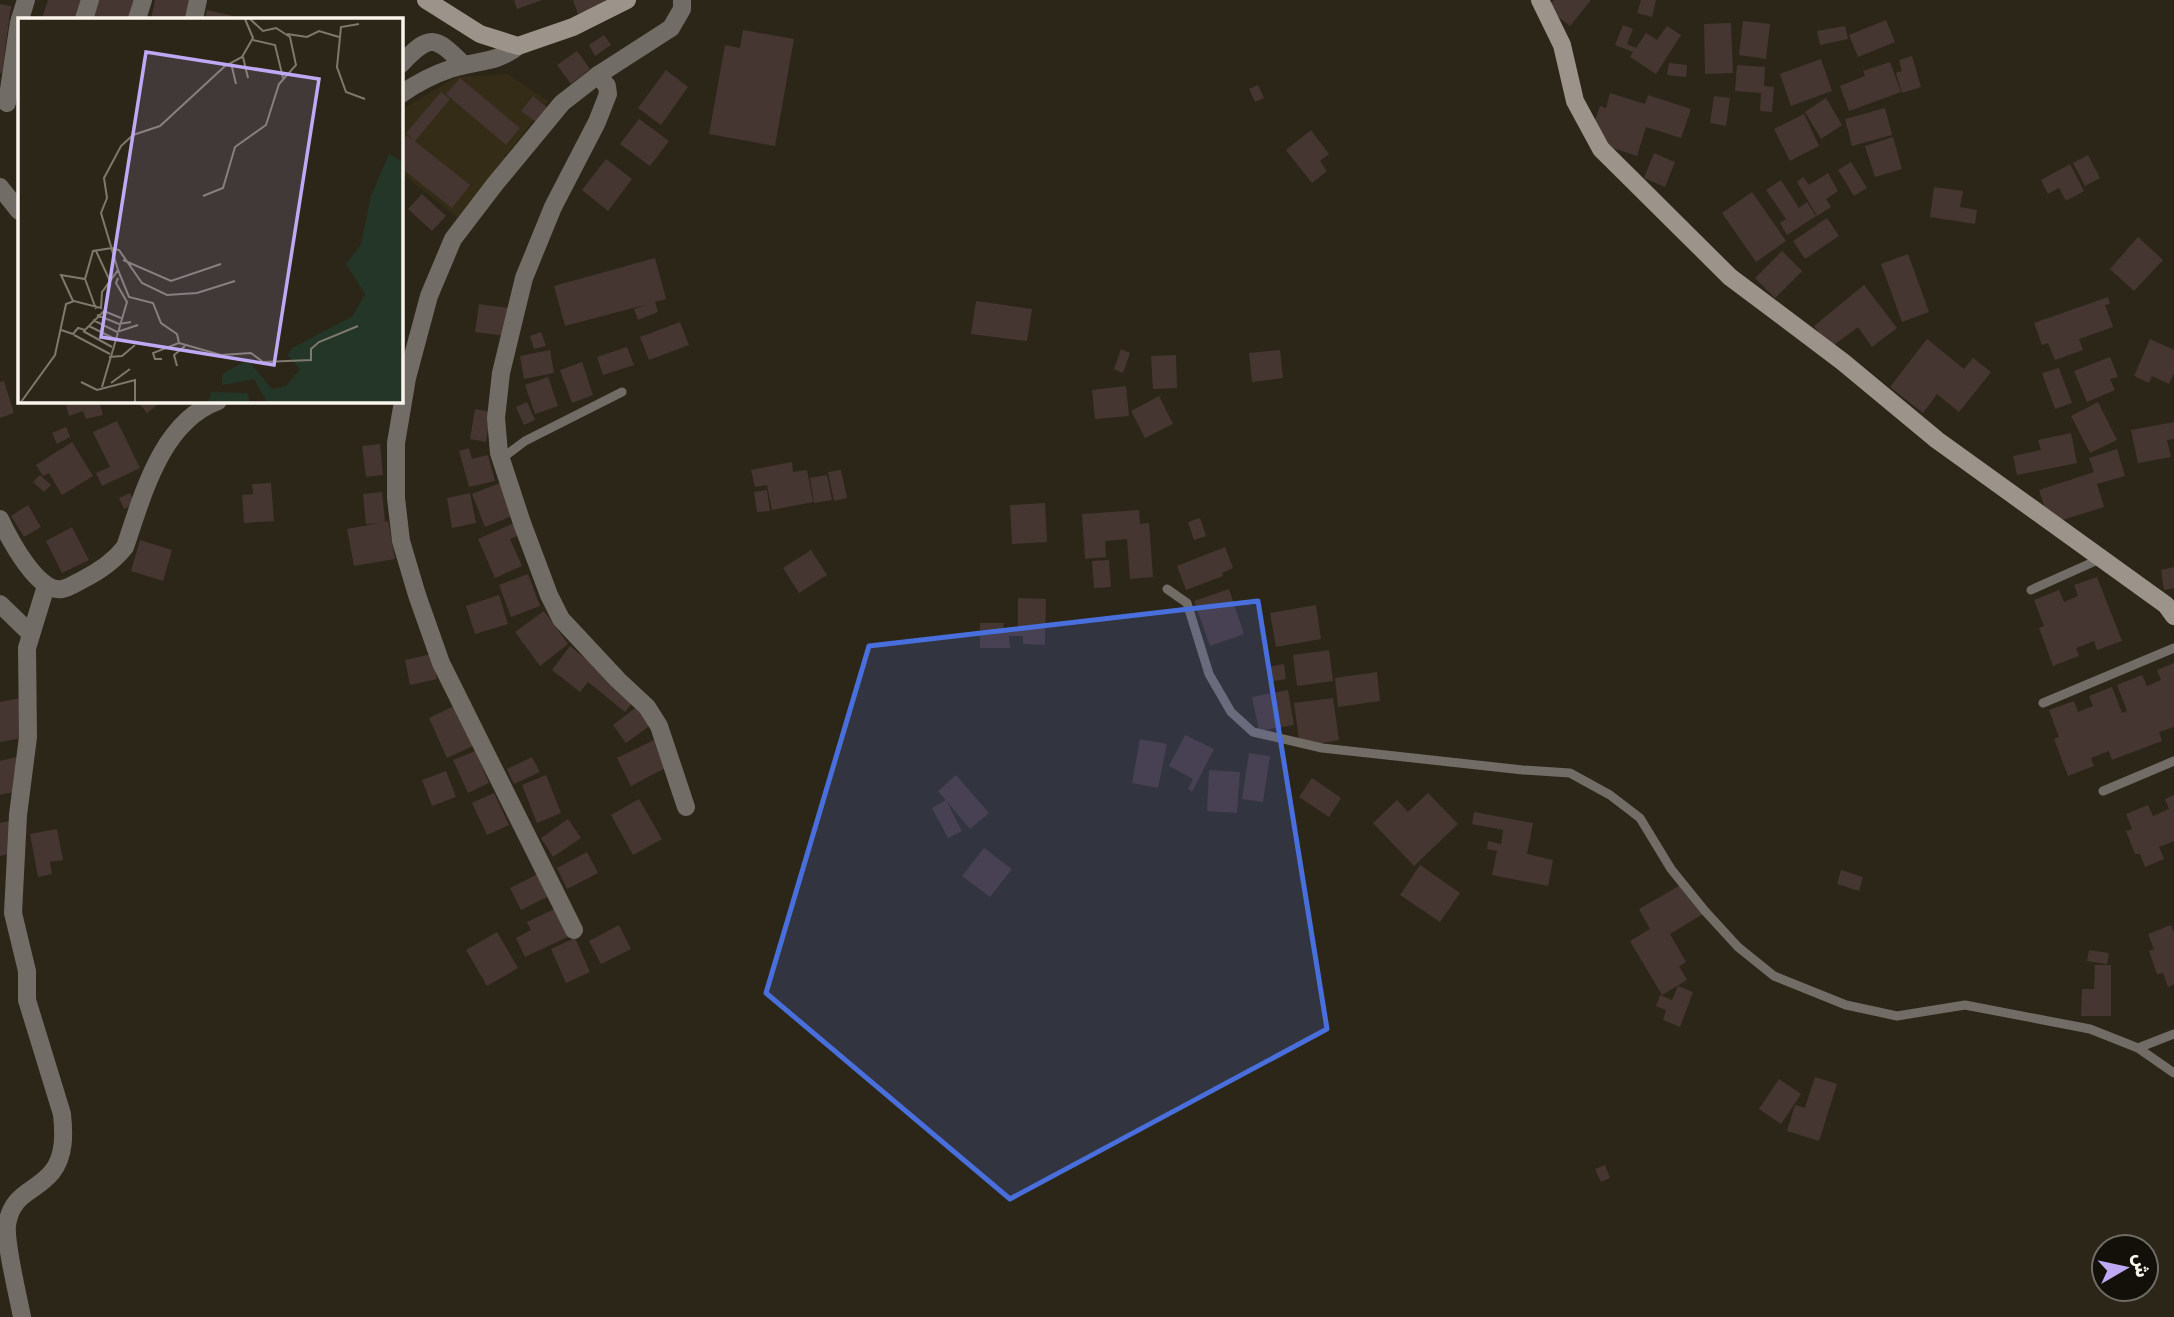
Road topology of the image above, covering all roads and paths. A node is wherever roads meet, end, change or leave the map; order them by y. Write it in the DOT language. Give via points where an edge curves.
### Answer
graph roads {
  1 [pos="26,0"];
  2 [pos="90,0"];
  3 [pos="143,0"];
  4 [pos="198,0"];
  5 [pos="427,0"];
  6 [pos="627,0"];
  7 [pos="682,0"];
  8 [pos="1540,0"];
  9 [pos="21,18"];
  10 [pos="84,18"];
  11 [pos="137,18"];
  12 [pos="194,18"];
  13 [pos="18,36"];
  14 [pos="518,46"];
  15 [pos="402,63"];
  16 [pos="464,65"];
  17 [pos="598,75"];
  18 [pos="402,93"];
  19 [pos="9,104"];
  20 [pos="0,187"];
  21 [pos="18,210"];
  22 [pos="622,392"];
  23 [pos="215,402"];
  24 [pos="501,459"];
  25 [pos="0,519"];
  26 [pos="2102,558"];
  27 [pos="46,586"];
  28 [pos="1167,589"];
  29 [pos="2031,590"];
  30 [pos="0,604"];
  31 [pos="2174,616"];
  32 [pos="31,634"];
  33 [pos="2174,648"];
  34 [pos="2043,703"];
  35 [pos="2174,761"];
  36 [pos="2103,791"];
  37 [pos="686,807"];
  38 [pos="574,930"];
  39 [pos="2174,1034"];
  40 [pos="2138,1048"];
  41 [pos="2174,1073"];
  42 [pos="22,1317"];
  1 -- 9 [label="street"];
  2 -- 10 [label="street"];
  3 -- 11 [label="street"];
  4 -- 12 [label="street"];
  5 -- 14 [label="street" via="480,34"];
  6 -- 14 [label="street" via="573,27"];
  7 -- 17 [label="street" via="671,28"];
  8 -- 26 [label="street" via="1562,45 1576,101 1588,125 1601,149 1640,189 1730,277 1937,440"];
  13 -- 19 [label="street"];
  14 -- 16 [label="street" via="496,58"];
  15 -- 16 [label="street" via="419,45 433,41"];
  16 -- 18 [label="street" via="422,79"];
  17 -- 24 [label="street" via="608,94 524,278 501,373 496,418"];
  17 -- 38 [label="street" via="562,103 453,239 425,308 396,443 401,541 416,596 441,663"];
  20 -- 21 [label="street"];
  22 -- 24 [label="lane" via="525,441"];
  23 -- 27 [label="street" via="179,428 161,454 117,558 61,590"];
  24 -- 37 [label="street" via="561,619 647,707 659,726"];
  25 -- 27 [label="street"];
  26 -- 29 [label="lane"];
  26 -- 31 [label="street" via="2166,605"];
  27 -- 32 [label="street"];
  28 -- 40 [label="lane" via="1187,603 1209,674 1231,712 1253,732 1322,748 1570,773 1640,818 1671,869 1705,911 1738,947 1774,975 1846,1005 1897,1016 1965,1005 2090,1029"];
  30 -- 32 [label="street"];
  32 -- 42 [label="street" via="27,648 28,737 13,913 27,971 27,1000 64,1134 53,1171 20,1196 7,1224"];
  33 -- 34 [label="lane"];
  35 -- 36 [label="lane"];
  39 -- 40 [label="lane"];
  40 -- 41 [label="lane"];
}
